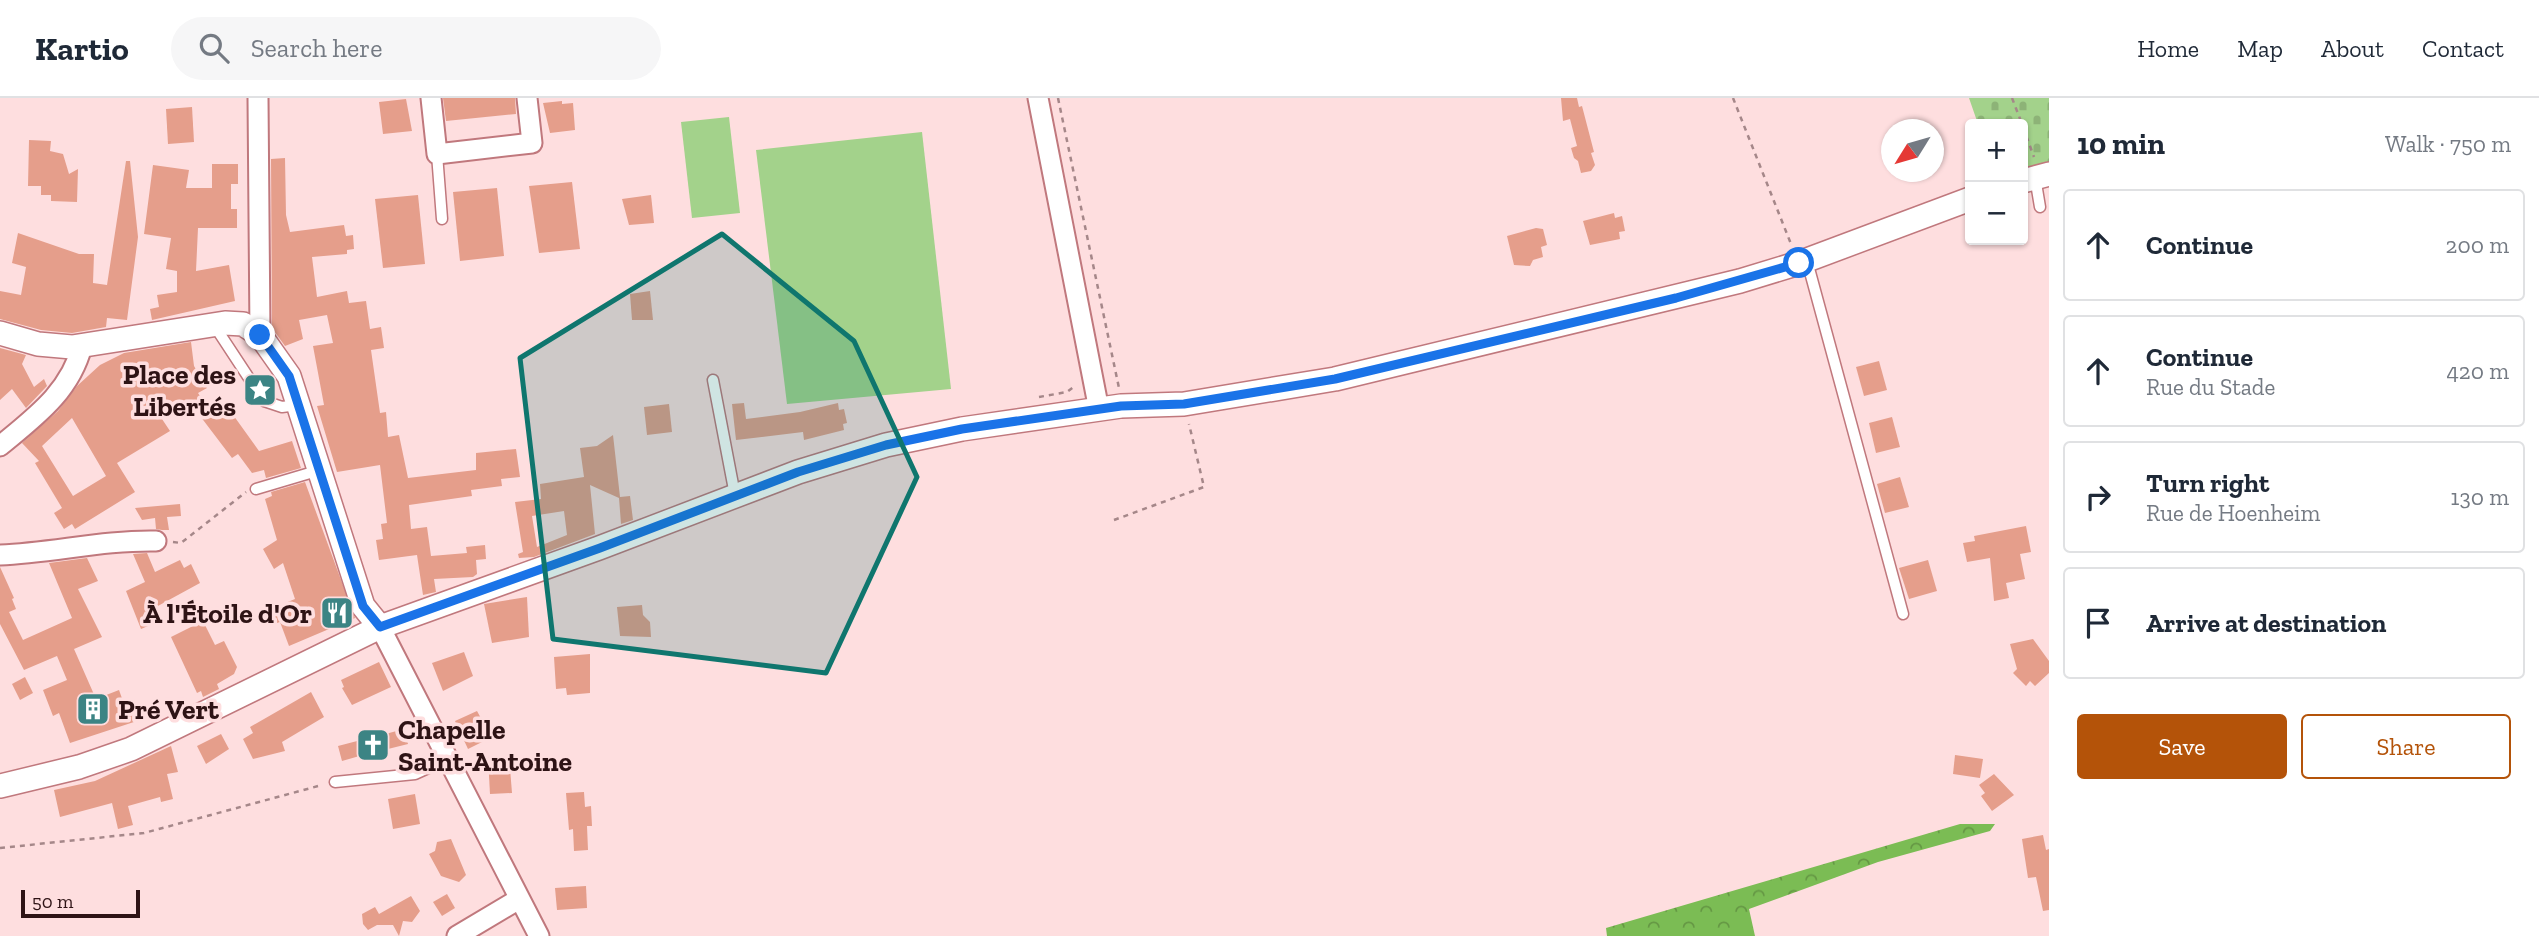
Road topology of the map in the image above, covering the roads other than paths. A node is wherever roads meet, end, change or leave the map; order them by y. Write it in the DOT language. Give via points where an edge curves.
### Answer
graph roads {
  1 [pos="258,98"];
  2 [pos="431,98"];
  3 [pos="527,98"];
  4 [pos="1038,98"];
  5 [pos="437,154"];
  6 [pos="2036,178"];
  7 [pos="1965,201"];
  8 [pos="2040,207"];
  9 [pos="442,219"];
  10 [pos="1803,262"];
  11 [pos="213,325"];
  12 [pos="0,333"];
  13 [pos="260,335"];
  14 [pos="82,346"];
  15 [pos="713,380"];
  16 [pos="300,405"];
  17 [pos="1110,408"];
  18 [pos="0,446"];
  19 [pos="320,470"];
  20 [pos="256,489"];
  21 [pos="736,495"];
  22 [pos="156,541"];
  23 [pos="0,555"];
  24 [pos="1903,614"];
  25 [pos="380,627"];
  26 [pos="448,760"];
  27 [pos="335,782"];
  28 [pos="0,786"];
  29 [pos="519,898"];
  30 [pos="457,936"];
  31 [pos="539,936"];
  1 -- 13 [label="street"];
  2 -- 5 [label="street"];
  3 -- 5 [label="street" via="532,143"];
  4 -- 17 [label="street"];
  5 -- 9 [label="lane"];
  6 -- 8 [label="lane"];
  7 -- 10 [label="street"];
  10 -- 17 [label="street" via="1676,298 1335,379 1184,404"];
  10 -- 24 [label="lane"];
  11 -- 13 [label="street" via="243,324"];
  11 -- 14 [label="street"];
  11 -- 16 [label="lane" via="264,401 282,407"];
  12 -- 14 [label="street" via="53,346"];
  13 -- 16 [label="street" via="289,376"];
  14 -- 18 [label="street" via="66,384 48,406"];
  15 -- 21 [label="lane"];
  16 -- 19 [label="street"];
  17 -- 21 [label="street" via="886,445"];
  19 -- 20 [label="lane"];
  19 -- 25 [label="street" via="363,606"];
  21 -- 25 [label="street"];
  22 -- 23 [label="street" via="125,540"];
  25 -- 26 [label="street"];
  25 -- 28 [label="street" via="131,749 66,771"];
  26 -- 27 [label="lane" via="415,774"];
  26 -- 29 [label="street"];
  29 -- 30 [label="street"];
  29 -- 31 [label="street"];
}
